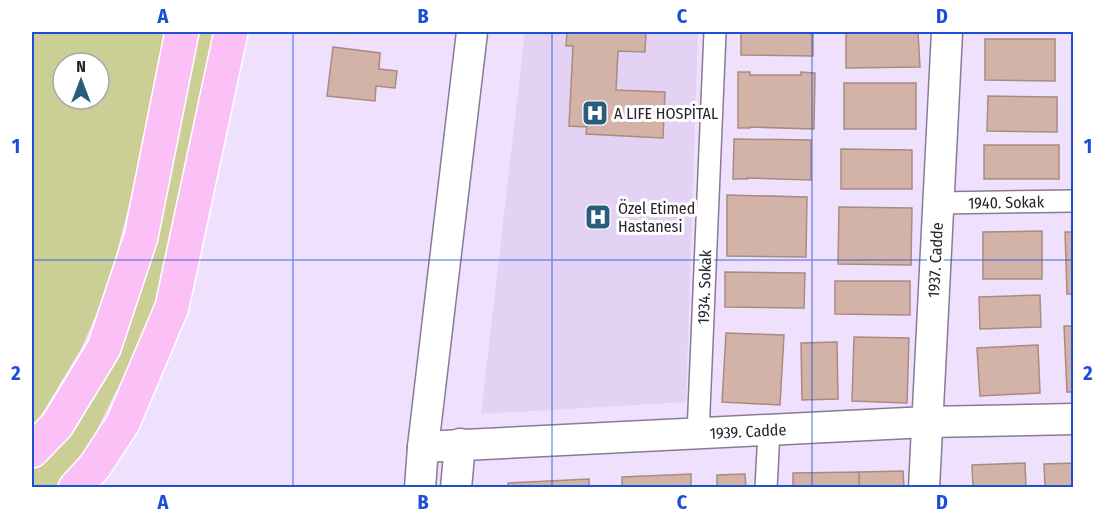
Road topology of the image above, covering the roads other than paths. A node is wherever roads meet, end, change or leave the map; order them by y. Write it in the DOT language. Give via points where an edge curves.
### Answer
graph roads {
  1 [pos="182,32"];
  2 [pos="231,32"];
  3 [pos="472,32"];
  4 [pos="715,32"];
  5 [pos="947,32"];
  6 [pos="1074,201"];
  7 [pos="938,203"];
  8 [pos="1074,419"];
  9 [pos="927,422"];
  10 [pos="769,430"];
  11 [pos="698,434"];
  12 [pos="460,444"];
  13 [pos="423,447"];
  14 [pos="32,451"];
  15 [pos="75,488"];
  16 [pos="420,488"];
  17 [pos="456,488"];
  18 [pos="766,488"];
  19 [pos="924,488"];
  1 -- 14 [label="highway" via="141,237 104,348 57,425"];
  2 -- 15 [label="highway" via="172,307 123,423 95,466"];
  3 -- 13 [label="street"];
  4 -- 11 [label="street, 1934. Sokak"];
  5 -- 7 [label="street, 1937. Cadde"];
  6 -- 7 [label="street, 1940. Sokak"];
  7 -- 9 [label="street, 1937. Cadde"];
  8 -- 9 [label="street, 1939. Cadde"];
  9 -- 10 [label="street, 1939. Cadde"];
  9 -- 19 [label="street, 1937. Cadde"];
  10 -- 11 [label="street, 1939. Cadde"];
  10 -- 18 [label="street"];
  11 -- 12 [label="street, 1939. Cadde"];
  12 -- 13 [label="street, 1939. Cadde"];
  12 -- 17 [label="street"];
  13 -- 16 [label="street"];
}
